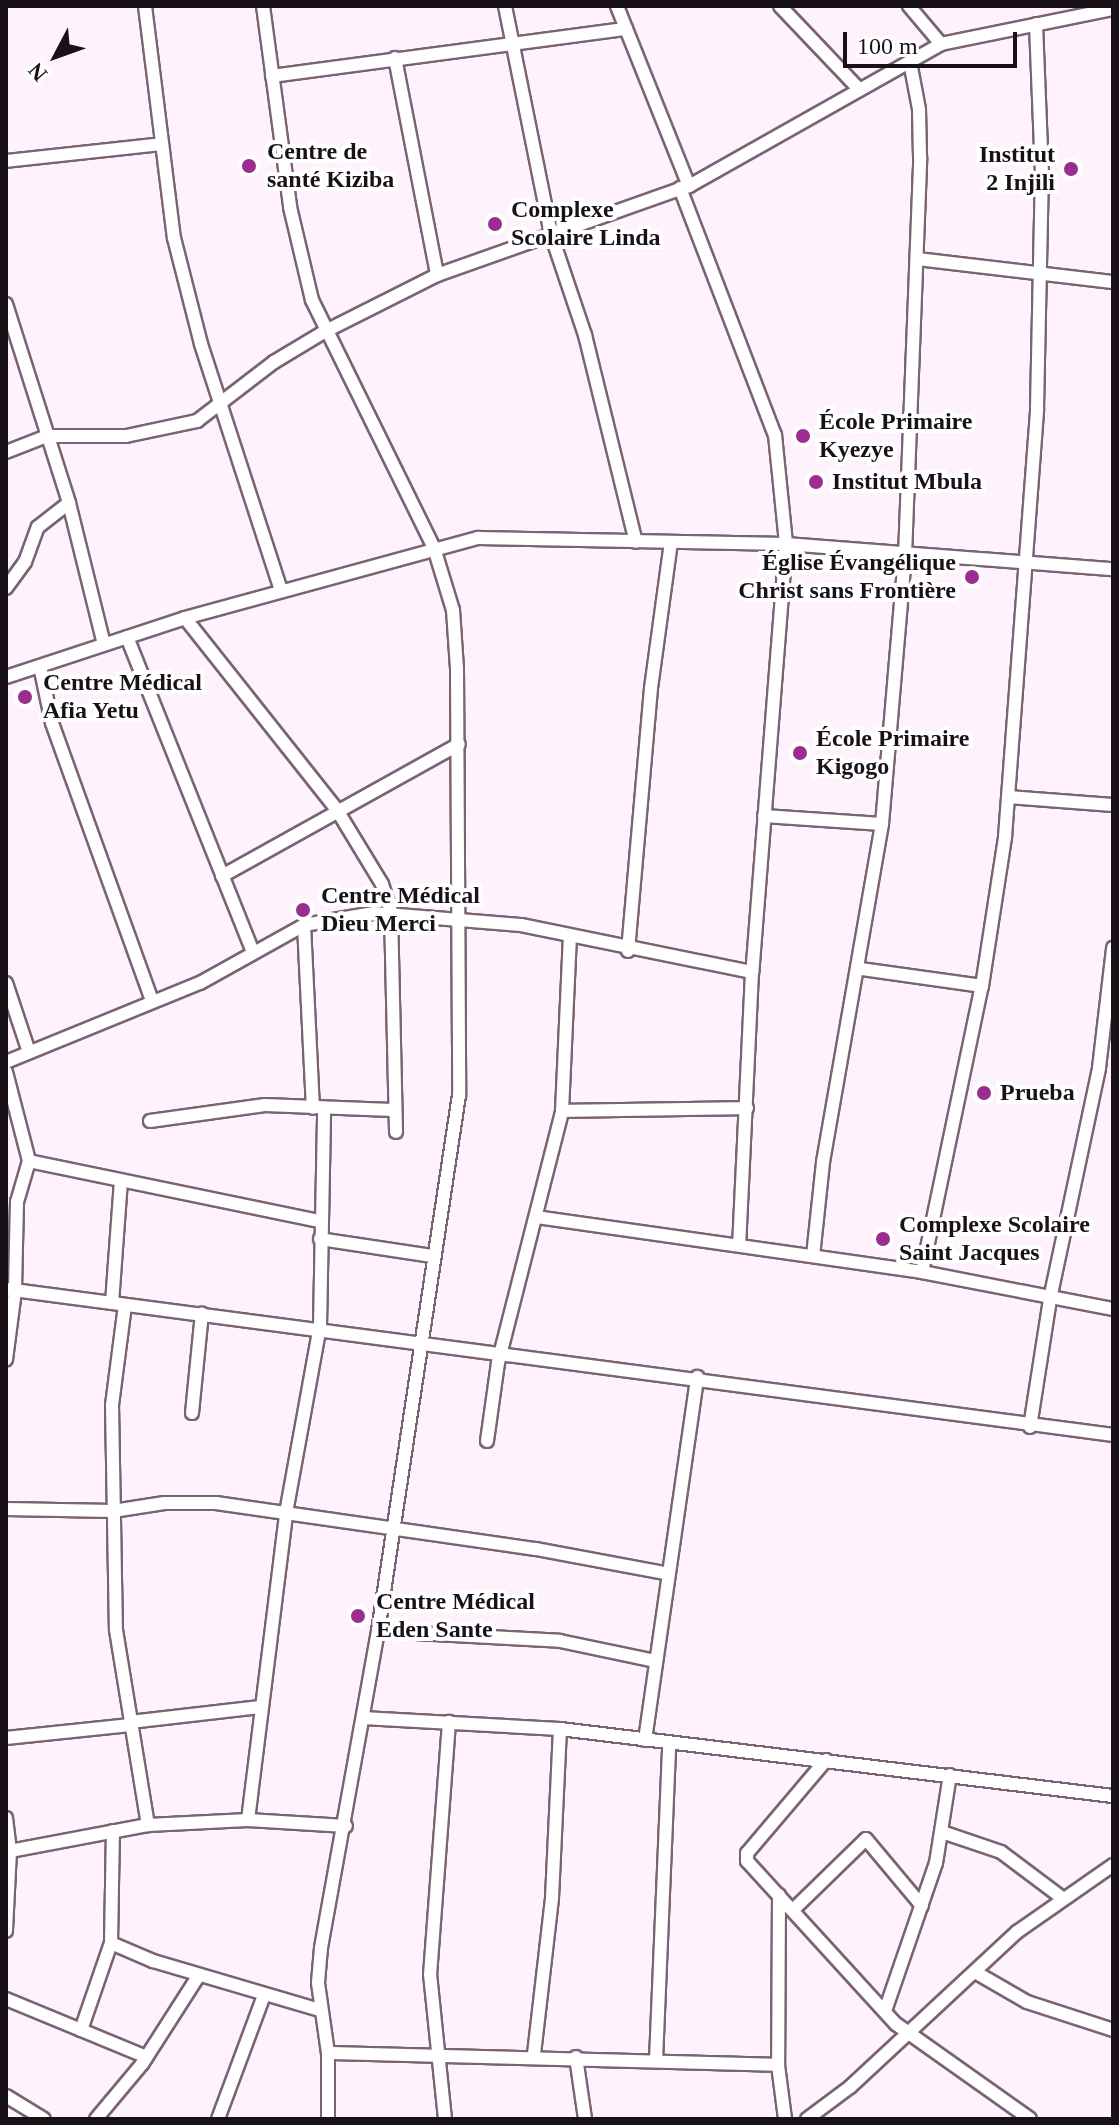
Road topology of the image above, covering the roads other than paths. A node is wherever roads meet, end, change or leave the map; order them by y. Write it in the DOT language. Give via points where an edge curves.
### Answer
graph roads {
  1 [pos="145,6"];
  2 [pos="263,6"];
  3 [pos="505,6"];
  4 [pos="617,6"];
  5 [pos="780,6"];
  6 [pos="909,6"];
  7 [pos="1113,9"];
  8 [pos="1036,24"];
  9 [pos="626,29"];
  10 [pos="509,42"];
  11 [pos="941,44"];
  12 [pos="395,58"];
  13 [pos="910,62"];
  14 [pos="272,76"];
  15 [pos="857,87"];
  16 [pos="162,144"];
  17 [pos="6,161"];
  18 [pos="685,187"];
  19 [pos="551,234"];
  20 [pos="917,259"];
  21 [pos="1042,273"];
  22 [pos="437,275"];
  23 [pos="1113,282"];
  24 [pos="6,304"];
  25 [pos="324,332"];
  26 [pos="20,349"];
  27 [pos="6,352"];
  28 [pos="220,403"];
  29 [pos="47,436"];
  30 [pos="6,452"];
  31 [pos="69,503"];
  32 [pos="636,542"];
  33 [pos="671,542"];
  34 [pos="786,544"];
  35 [pos="434,548"];
  36 [pos="905,556"];
  37 [pos="1027,564"];
  38 [pos="1113,569"];
  39 [pos="6,588"];
  40 [pos="281,590"];
  41 [pos="185,618"];
  42 [pos="127,637"];
  43 [pos="104,644"];
  44 [pos="40,666"];
  45 [pos="6,677"];
  46 [pos="459,744"];
  47 [pos="1008,797"];
  48 [pos="1113,805"];
  49 [pos="337,810"];
  50 [pos="764,816"];
  51 [pos="882,824"];
  52 [pos="222,876"];
  53 [pos="391,911"];
  54 [pos="456,917"];
  55 [pos="304,925"];
  56 [pos="570,937"];
  57 [pos="1113,948"];
  58 [pos="252,950"];
  59 [pos="628,951"];
  60 [pos="1112,959"];
  61 [pos="861,969"];
  62 [pos="752,972"];
  63 [pos="6,983"];
  64 [pos="982,986"];
  65 [pos="152,1001"];
  66 [pos="29,1052"];
  67 [pos="6,1062"];
  68 [pos="6,1072"];
  69 [pos="318,1108"];
  70 [pos="747,1108"];
  71 [pos="392,1110"];
  72 [pos="562,1111"];
  73 [pos="150,1121"];
  74 [pos="396,1132"];
  75 [pos="29,1161"];
  76 [pos="121,1181"];
  77 [pos="12,1202"];
  78 [pos="536,1217"];
  79 [pos="320,1221"];
  80 [pos="320,1239"];
  81 [pos="739,1245"];
  82 [pos="433,1256"];
  83 [pos="813,1256"];
  84 [pos="922,1272"];
  85 [pos="11,1290"];
  86 [pos="1050,1299"];
  87 [pos="118,1304"];
  88 [pos="1113,1309"];
  89 [pos="202,1313"];
  90 [pos="320,1326"];
  91 [pos="420,1340"];
  92 [pos="502,1350"];
  93 [pos="6,1359"];
  94 [pos="697,1377"];
  95 [pos="192,1413"];
  96 [pos="1030,1427"];
  97 [pos="1113,1435"];
  98 [pos="487,1441"];
  99 [pos="6,1509"];
  100 [pos="113,1511"];
  101 [pos="286,1513"];
  102 [pos="393,1529"];
  103 [pos="669,1574"];
  104 [pos="378,1631"];
  105 [pos="656,1661"];
  106 [pos="260,1707"];
  107 [pos="363,1718"];
  108 [pos="449,1722"];
  109 [pos="130,1724"];
  110 [pos="560,1729"];
  111 [pos="6,1738"];
  112 [pos="645,1740"];
  113 [pos="669,1744"];
  114 [pos="826,1760"];
  115 [pos="950,1775"];
  116 [pos="1113,1796"];
  117 [pos="6,1818"];
  118 [pos="248,1820"];
  119 [pos="148,1825"];
  120 [pos="346,1826"];
  121 [pos="113,1831"];
  122 [pos="942,1832"];
  123 [pos="10,1851"];
  124 [pos="1113,1865"];
  125 [pos="779,1895"];
  126 [pos="1061,1897"];
  127 [pos="922,1906"];
  128 [pos="794,1909"];
  129 [pos="6,1931"];
  130 [pos="111,1943"];
  131 [pos="975,1972"];
  132 [pos="199,1975"];
  133 [pos="264,1995"];
  134 [pos="6,1999"];
  135 [pos="320,2010"];
  136 [pos="885,2011"];
  137 [pos="81,2030"];
  138 [pos="1113,2030"];
  139 [pos="910,2032"];
  140 [pos="328,2053"];
  141 [pos="440,2053"];
  142 [pos="534,2054"];
  143 [pos="147,2057"];
  144 [pos="576,2057"];
  145 [pos="656,2060"];
  146 [pos="778,2065"];
  147 [pos="6,2096"];
  148 [pos="44,2119"];
  149 [pos="96,2119"];
  150 [pos="218,2119"];
  151 [pos="328,2119"];
  152 [pos="445,2119"];
  153 [pos="585,2119"];
  154 [pos="785,2119"];
  155 [pos="807,2119"];
  156 [pos="1030,2119"];
  1 -- 16 [label="street"];
  2 -- 14 [label="street"];
  3 -- 10 [label="street"];
  4 -- 9 [label="street"];
  5 -- 15 [label="street"];
  6 -- 11 [label="street"];
  7 -- 8 [label="street"];
  8 -- 11 [label="street"];
  8 -- 21 [label="street"];
  9 -- 10 [label="street"];
  9 -- 18 [label="street"];
  10 -- 12 [label="street"];
  10 -- 19 [label="street"];
  11 -- 13 [label="street"];
  12 -- 14 [label="street"];
  12 -- 22 [label="street"];
  13 -- 15 [label="street" via="867,88"];
  13 -- 20 [label="street" via="919,109"];
  14 -- 25 [label="street" via="290,207"];
  15 -- 18 [label="street" via="828,109"];
  16 -- 17 [label="street"];
  16 -- 28 [label="street" via="174,238"];
  18 -- 19 [label="street"];
  18 -- 34 [label="street" via="775,435"];
  19 -- 22 [label="street"];
  19 -- 32 [label="street" via="585,335"];
  20 -- 21 [label="street"];
  20 -- 36 [label="street"];
  21 -- 23 [label="street"];
  21 -- 37 [label="street"];
  22 -- 25 [label="street"];
  24 -- 26 [label="street"];
  25 -- 28 [label="street"];
  25 -- 35 [label="street" via="361,395"];
  26 -- 27 [label="street"];
  26 -- 29 [label="street"];
  28 -- 29 [label="street" via="197,421 158,432 89,439"];
  28 -- 40 [label="street"];
  29 -- 30 [label="street"];
  29 -- 31 [label="street"];
  31 -- 39 [label="street" via="38,527 25,562"];
  31 -- 43 [label="street"];
  32 -- 33 [label="street"];
  32 -- 35 [label="street" via="500,536"];
  33 -- 34 [label="street"];
  33 -- 59 [label="street" via="651,688"];
  34 -- 36 [label="street"];
  34 -- 50 [label="street"];
  35 -- 40 [label="street"];
  35 -- 46 [label="street" via="453,610"];
  36 -- 37 [label="street"];
  36 -- 51 [label="street"];
  37 -- 38 [label="street"];
  37 -- 47 [label="street"];
  40 -- 41 [label="street"];
  41 -- 42 [label="street"];
  41 -- 49 [label="street"];
  42 -- 43 [label="street"];
  42 -- 52 [label="street"];
  43 -- 44 [label="street"];
  44 -- 45 [label="street"];
  44 -- 65 [label="street" via="52,723"];
  46 -- 49 [label="street"];
  46 -- 54 [label="street"];
  47 -- 48 [label="street"];
  47 -- 64 [label="street"];
  49 -- 52 [label="street"];
  49 -- 53 [label="street" via="382,884"];
  50 -- 51 [label="street"];
  50 -- 62 [label="street"];
  51 -- 61 [label="street"];
  52 -- 58 [label="street"];
  53 -- 54 [label="street"];
  53 -- 55 [label="street"];
  53 -- 71 [label="street" via="396,1007"];
  54 -- 56 [label="street"];
  54 -- 82 [label="street" via="459,1095"];
  55 -- 58 [label="street"];
  55 -- 69 [label="street"];
  56 -- 59 [label="street"];
  56 -- 72 [label="street"];
  57 -- 60 [label="street"];
  58 -- 65 [label="street" via="200,983"];
  59 -- 62 [label="street"];
  60 -- 86 [label="street" via="1090,1115"];
  61 -- 64 [label="street"];
  61 -- 83 [label="street" via="823,1162"];
  62 -- 70 [label="street"];
  63 -- 66 [label="street"];
  64 -- 84 [label="street"];
  65 -- 66 [label="street"];
  66 -- 67 [label="street"];
  68 -- 75 [label="street"];
  69 -- 71 [label="street"];
  69 -- 73 [label="street" via="245,1107"];
  69 -- 79 [label="street"];
  70 -- 72 [label="street"];
  70 -- 81 [label="street"];
  71 -- 74 [label="street"];
  72 -- 78 [label="street"];
  75 -- 76 [label="street"];
  75 -- 77 [label="street"];
  76 -- 79 [label="street"];
  76 -- 87 [label="street"];
  77 -- 85 [label="street"];
  78 -- 81 [label="street"];
  78 -- 92 [label="street"];
  79 -- 80 [label="street"];
  80 -- 82 [label="street"];
  80 -- 90 [label="street"];
  81 -- 83 [label="street"];
  82 -- 91 [label="street"];
  83 -- 84 [label="street"];
  84 -- 86 [label="street"];
  85 -- 87 [label="street"];
  85 -- 93 [label="street"];
  86 -- 88 [label="street"];
  86 -- 96 [label="street"];
  87 -- 89 [label="street"];
  87 -- 100 [label="street"];
  89 -- 90 [label="street"];
  89 -- 95 [label="street"];
  90 -- 91 [label="street"];
  90 -- 101 [label="street"];
  91 -- 92 [label="street"];
  91 -- 102 [label="street"];
  92 -- 94 [label="street"];
  92 -- 98 [label="street"];
  94 -- 96 [label="street"];
  94 -- 103 [label="street"];
  96 -- 97 [label="street"];
  99 -- 100 [label="street"];
  100 -- 101 [label="street" via="193,1502"];
  100 -- 109 [label="street" via="116,1630"];
  101 -- 102 [label="street"];
  101 -- 106 [label="street"];
  102 -- 103 [label="street"];
  102 -- 104 [label="street"];
  103 -- 105 [label="street"];
  104 -- 105 [label="street" via="560,1641"];
  104 -- 107 [label="street"];
  105 -- 112 [label="street"];
  106 -- 109 [label="street"];
  106 -- 118 [label="street"];
  107 -- 108 [label="street"];
  107 -- 120 [label="street"];
  108 -- 110 [label="street"];
  108 -- 141 [label="street" via="430,1975"];
  109 -- 111 [label="street"];
  109 -- 119 [label="street"];
  110 -- 112 [label="street"];
  110 -- 142 [label="street" via="552,1898"];
  112 -- 113 [label="street"];
  113 -- 114 [label="street"];
  113 -- 145 [label="street"];
  114 -- 115 [label="street"];
  114 -- 125 [label="street" via="747,1853 747,1861"];
  115 -- 116 [label="street"];
  115 -- 122 [label="street"];
  117 -- 123 [label="street"];
  118 -- 119 [label="street"];
  118 -- 120 [label="street"];
  119 -- 121 [label="street"];
  120 -- 135 [label="street" via="321,1948"];
  121 -- 123 [label="street"];
  121 -- 130 [label="street"];
  122 -- 126 [label="street" via="1001,1852"];
  122 -- 127 [label="street"];
  123 -- 129 [label="street"];
  124 -- 126 [label="street"];
  125 -- 128 [label="street"];
  125 -- 146 [label="street"];
  126 -- 131 [label="street"];
  127 -- 128 [label="street" via="866,1839"];
  127 -- 136 [label="street"];
  128 -- 136 [label="street"];
  130 -- 132 [label="street"];
  130 -- 137 [label="street"];
  131 -- 138 [label="street" via="1027,2002"];
  131 -- 139 [label="street"];
  132 -- 133 [label="street"];
  132 -- 143 [label="street"];
  133 -- 135 [label="street"];
  133 -- 150 [label="street"];
  134 -- 137 [label="street"];
  135 -- 140 [label="street"];
  136 -- 139 [label="street"];
  137 -- 143 [label="street"];
  139 -- 155 [label="street"];
  139 -- 156 [label="street"];
  140 -- 141 [label="street"];
  140 -- 151 [label="street"];
  141 -- 142 [label="street"];
  141 -- 152 [label="street"];
  142 -- 144 [label="street"];
  143 -- 149 [label="street"];
  144 -- 145 [label="street"];
  144 -- 153 [label="street"];
  145 -- 146 [label="street"];
  146 -- 154 [label="street"];
  147 -- 148 [label="street"];
}
